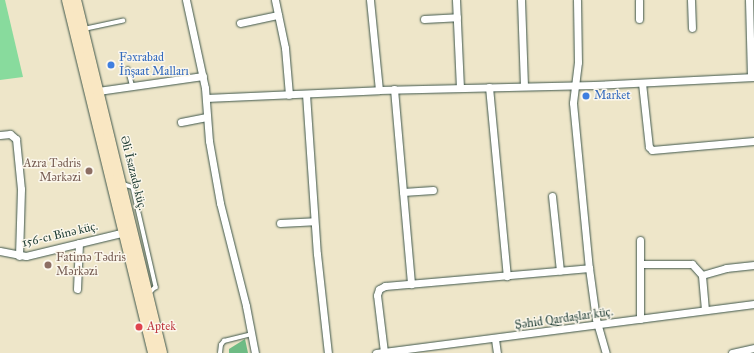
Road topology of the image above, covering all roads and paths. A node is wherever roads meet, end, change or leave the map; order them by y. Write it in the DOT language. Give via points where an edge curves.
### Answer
graph roads {
  1 [pos="68,0"];
  2 [pos="76,0"];
  3 [pos="186,0"];
  4 [pos="275,0"];
  5 [pos="370,0"];
  6 [pos="456,0"];
  7 [pos="521,0"];
  8 [pos="577,0"];
  9 [pos="639,0"];
  10 [pos="691,0"];
  11 [pos="749,0"];
  12 [pos="278,15"];
  13 [pos="457,17"];
  14 [pos="424,19"];
  15 [pos="639,19"];
  16 [pos="122,21"];
  17 [pos="240,23"];
  18 [pos="692,28"];
  19 [pos="83,30"];
  20 [pos="128,69"];
  21 [pos="203,76"];
  22 [pos="753,77"];
  23 [pos="642,83"];
  24 [pos="132,84"];
  25 [pos="575,84"];
  26 [pos="524,85"];
  27 [pos="460,87"];
  28 [pos="489,87"];
  29 [pos="394,89"];
  30 [pos="379,90"];
  31 [pos="94,92"];
  32 [pos="306,94"];
  33 [pos="289,95"];
  34 [pos="206,98"];
  35 [pos="207,117"];
  36 [pos="181,122"];
  37 [pos="0,135"];
  38 [pos="754,141"];
  39 [pos="434,190"];
  40 [pos="403,192"];
  41 [pos="552,196"];
  42 [pos="314,221"];
  43 [pos="280,223"];
  44 [pos="125,232"];
  45 [pos="640,240"];
  46 [pos="79,243"];
  47 [pos="0,251"];
  48 [pos="19,256"];
  49 [pos="641,264"];
  50 [pos="754,265"];
  51 [pos="589,268"];
  52 [pos="560,271"];
  53 [pos="702,275"];
  54 [pos="507,276"];
  55 [pos="412,284"];
  56 [pos="77,289"];
  57 [pos="754,304"];
  58 [pos="705,310"];
  59 [pos="640,319"];
  60 [pos="598,325"];
  61 [pos="252,334"];
  62 [pos="495,339"];
  63 [pos="754,348"];
  64 [pos="437,350"];
  65 [pos="395,352"];
  66 [pos="153,353"];
  67 [pos="162,353"];
  68 [pos="220,353"];
  69 [pos="255,353"];
  70 [pos="328,353"];
  71 [pos="380,353"];
  72 [pos="498,353"];
  73 [pos="606,353"];
  74 [pos="732,353"];
  1 -- 31 [label="main road, Əli İsazadə küç."];
  2 -- 19 [label="main road, Əli İsazadə küç."];
  3 -- 21 [label="street"];
  4 -- 12 [label="street"];
  5 -- 30 [label="street"];
  6 -- 13 [label="street"];
  7 -- 26 [label="street"];
  8 -- 25 [label="street" via="578,62"];
  9 -- 15 [label="street"];
  10 -- 18 [label="street"];
  11 -- 22 [label="street"];
  12 -- 17 [label="street"];
  12 -- 33 [label="street" via="285,48"];
  13 -- 14 [label="street"];
  13 -- 27 [label="street"];
  16 -- 19 [label="lane"];
  19 -- 31 [label="main road, Əli İsazadə küç."];
  20 -- 24 [label="lane"];
  21 -- 24 [label="street"];
  21 -- 34 [label="street"];
  22 -- 23 [label="street"];
  23 -- 25 [label="street"];
  23 -- 38 [label="street" via="649,147 652,150"];
  24 -- 31 [label="street"];
  25 -- 26 [label="street"];
  25 -- 51 [label="street" via="573,103"];
  26 -- 28 [label="street"];
  27 -- 28 [label="street"];
  27 -- 29 [label="street"];
  28 -- 54 [label="street"];
  29 -- 30 [label="street"];
  29 -- 40 [label="street"];
  30 -- 32 [label="street"];
  31 -- 44 [label="main road, Əli İsazadə küç."];
  31 -- 67 [label="main road, Əli İsazadə küç." via="122,184 150,293"];
  32 -- 33 [label="street"];
  32 -- 42 [label="street"];
  33 -- 34 [label="street"];
  34 -- 35 [label="street"];
  35 -- 36 [label="street"];
  35 -- 61 [label="street" via="220,203"];
  37 -- 48 [label="street" via="10,134 16,139 21,189"];
  39 -- 40 [label="street"];
  40 -- 55 [label="street"];
  41 -- 52 [label="street"];
  42 -- 43 [label="street"];
  42 -- 70 [label="street"];
  44 -- 46 [label="street, 156-cı Binə küç."];
  44 -- 66 [label="main road, Əli İsazadə küç."];
  45 -- 49 [label="street"];
  46 -- 48 [label="street, 156-cı Binə küç." via="34,255"];
  46 -- 56 [label="street"];
  47 -- 48 [label="street, 156-cı Binə küç."];
  49 -- 53 [label="street" via="686,263 696,267"];
  49 -- 59 [label="street"];
  50 -- 53 [label="street" via="726,268"];
  51 -- 52 [label="street"];
  51 -- 60 [label="street"];
  52 -- 54 [label="street"];
  53 -- 58 [label="street"];
  54 -- 55 [label="street"];
  55 -- 71 [label="street" via="385,286 378,292"];
  57 -- 58 [label="street, Şəhid Qardaşlar küç."];
  58 -- 59 [label="street, Şəhid Qardaşlar küç."];
  59 -- 60 [label="street, Şəhid Qardaşlar küç."];
  60 -- 62 [label="street, Şəhid Qardaşlar küç."];
  60 -- 73 [label="street"];
  61 -- 68 [label="lane" via="224,341 220,344"];
  61 -- 69 [label="street"];
  62 -- 64 [label="street, Şəhid Qardaşlar küç."];
  62 -- 72 [label="street"];
  63 -- 74 [label="street"];
  64 -- 65 [label="street, Şəhid Qardaşlar küç."];
  65 -- 71 [label="street, Şəhid Qardaşlar küç."];
}
